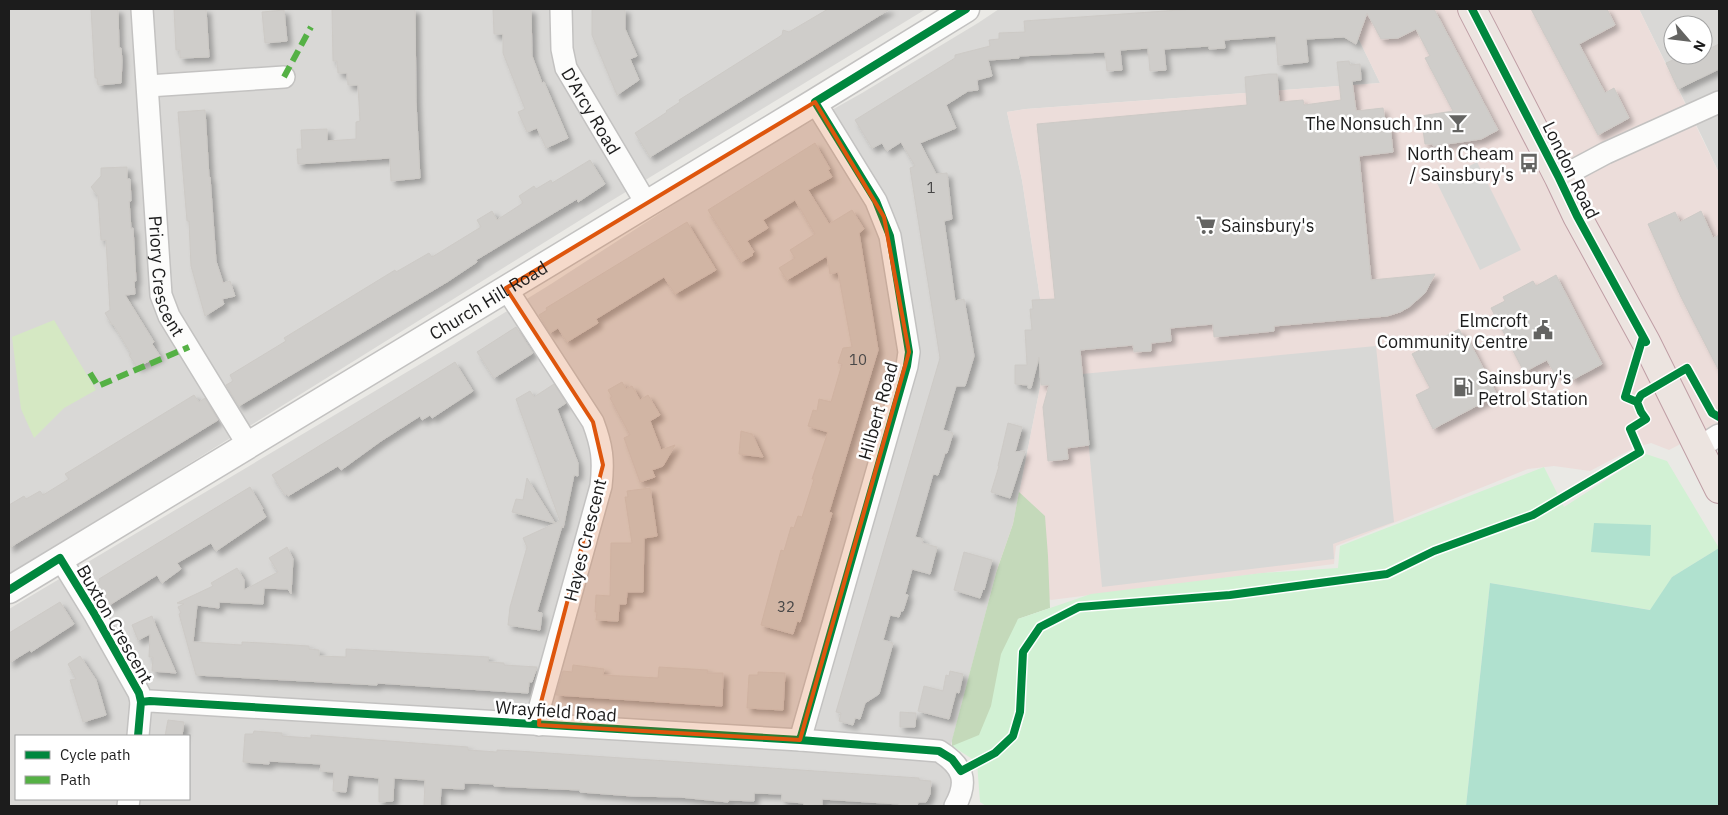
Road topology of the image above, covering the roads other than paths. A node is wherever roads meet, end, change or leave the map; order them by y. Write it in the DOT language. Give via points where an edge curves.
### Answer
graph roads {
  1 [pos="142,9"];
  2 [pos="561,9"];
  3 [pos="966,9"];
  4 [pos="1472,9"];
  5 [pos="284,77"];
  6 [pos="148,86"];
  7 [pos="815,102"];
  8 [pos="1719,102"];
  9 [pos="1559,178"];
  10 [pos="646,203"];
  11 [pos="506,288"];
  12 [pos="1709,441"];
  13 [pos="248,445"];
  14 [pos="1719,490"];
  15 [pos="60,558"];
  16 [pos="9,590"];
  17 [pos="141,702"];
  18 [pos="538,725"];
  19 [pos="138,735"];
  20 [pos="800,740"];
  21 [pos="955,806"];
  1 -- 6 [label="street, Priory Crescent"];
  2 -- 10 [label="street, D'Arcy Road" via="566,68"];
  3 -- 7 [label="street, Church Hill Road"];
  4 -- 9 [label="highway, London Road"];
  5 -- 6 [label="street"];
  6 -- 13 [label="street, Priory Crescent" via="161,295 170,316"];
  7 -- 10 [label="street, Church Hill Road"];
  7 -- 20 [label="street, Hilbert Road" via="884,217 909,352"];
  8 -- 9 [label="street"];
  9 -- 12 [label="highway, London Road" via="1664,381"];
  10 -- 11 [label="street, Church Hill Road"];
  11 -- 13 [label="street, Church Hill Road"];
  11 -- 18 [label="street, Hayes Crescent" via="593,422 603,465 601,486 540,706"];
  12 -- 14 [label="highway, London Road"];
  13 -- 15 [label="street, Church Hill Road"];
  15 -- 16 [label="street, Church Hill Road"];
  15 -- 17 [label="street, Buxton Crescent" via="135,685"];
  17 -- 18 [label="street, Wrayfield Road"];
  17 -- 19 [label="street, Buxton Crescent"];
  18 -- 20 [label="street, Wrayfield Road"];
  20 -- 21 [label="street, Wrayfield Road" via="939,751 952,759 961,771 962,792"];
}
